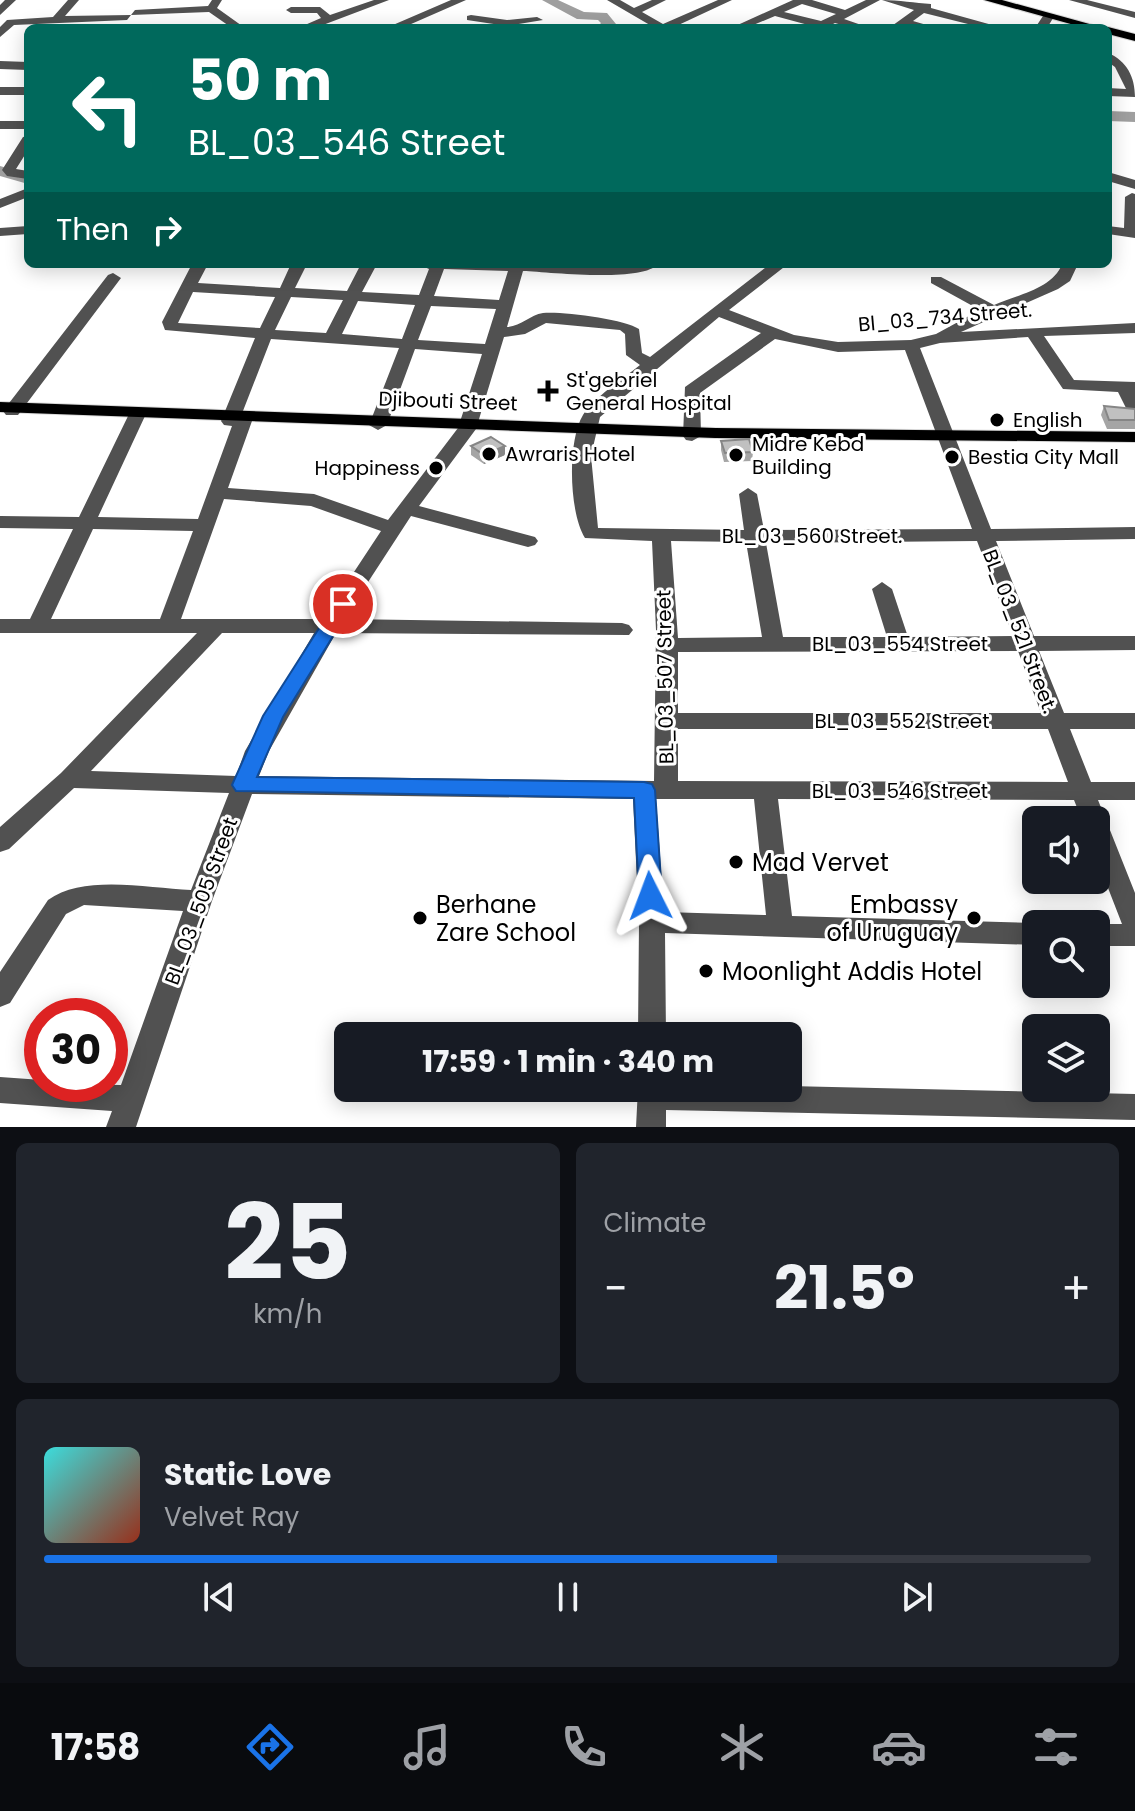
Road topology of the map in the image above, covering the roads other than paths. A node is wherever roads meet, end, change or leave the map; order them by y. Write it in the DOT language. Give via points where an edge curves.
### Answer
graph roads {
  1 [pos="11,0"];
  2 [pos="74,0"];
  3 [pos="145,0"];
  4 [pos="384,0"];
  5 [pos="612,0"];
  6 [pos="661,0"];
  7 [pos="727,0"];
  8 [pos="802,0"];
  9 [pos="851,0"];
  10 [pos="887,0"];
  11 [pos="937,0"];
  12 [pos="989,0"];
  13 [pos="1074,0"];
  14 [pos="454,2"];
  15 [pos="870,2"];
  16 [pos="214,4"];
  17 [pos="922,9"];
  18 [pos="291,10"];
  19 [pos="0,12"];
  20 [pos="633,12"];
  21 [pos="773,12"];
  22 [pos="846,14"];
  23 [pos="131,15"];
  24 [pos="1049,15"];
  25 [pos="1135,15"];
  26 [pos="471,18"];
  27 [pos="834,19"];
  28 [pos="56,20"];
  29 [pos="328,20"];
  30 [pos="537,20"];
  31 [pos="5,22"];
  32 [pos="123,24"];
  33 [pos="235,24"];
  34 [pos="316,24"];
  35 [pos="403,24"];
  36 [pos="478,24"];
  37 [pos="656,24"];
  38 [pos="672,24"];
  39 [pos="746,24"];
  40 [pos="812,24"];
  41 [pos="823,24"];
  42 [pos="851,24"];
  43 [pos="900,24"];
  44 [pos="970,24"];
  45 [pos="1043,24"];
  46 [pos="1083,24"];
  47 [pos="1112,31"];
  48 [pos="0,34"];
  49 [pos="1135,38"];
  50 [pos="0,65"];
  51 [pos="1114,65"];
  52 [pos="1135,65"];
  53 [pos="24,66"];
  54 [pos="0,91"];
  55 [pos="24,91"];
  56 [pos="1112,92"];
  57 [pos="1135,93"];
  58 [pos="0,125"];
  59 [pos="24,125"];
  60 [pos="24,146"];
  61 [pos="24,174"];
  62 [pos="1112,178"];
  63 [pos="1134,191"];
  64 [pos="24,194"];
  65 [pos="0,204"];
  66 [pos="24,230"];
  67 [pos="1112,231"];
  68 [pos="0,232"];
  69 [pos="1133,234"];
  70 [pos="198,268"];
  71 [pos="297,268"];
  72 [pos="367,268"];
  73 [pos="437,268"];
  74 [pos="517,268"];
  75 [pos="586,268"];
  76 [pos="633,268"];
  77 [pos="775,268"];
  78 [pos="1069,268"];
  79 [pos="113,278"];
  80 [pos="936,280"];
  81 [pos="189,287"];
  82 [pos="283,293"];
  83 [pos="351,298"];
  84 [pos="424,301"];
  85 [pos="503,305"];
  86 [pos="717,311"];
  87 [pos="993,311"];
  88 [pos="1135,328"];
  89 [pos="1033,332"];
  90 [pos="772,333"];
  91 [pos="265,334"];
  92 [pos="940,338"];
  93 [pos="331,339"];
  94 [pos="495,341"];
  95 [pos="406,345"];
  96 [pos="911,345"];
  97 [pos="651,364"];
  98 [pos="1130,387"];
  99 [pos="7,409"];
  100 [pos="1135,410"];
  101 [pos="136,416"];
  102 [pos="235,419"];
  103 [pos="378,423"];
  104 [pos="468,426"];
  105 [pos="585,430"];
  106 [pos="692,434"];
  107 [pos="947,438"];
  108 [pos="1135,440"];
  109 [pos="217,493"];
  110 [pos="748,494"];
  111 [pos="405,508"];
  112 [pos="0,522"];
  113 [pos="86,524"];
  114 [pos="205,525"];
  115 [pos="392,528"];
  116 [pos="1135,533"];
  117 [pos="982,534"];
  118 [pos="661,535"];
  119 [pos="756,537"];
  120 [pos="528,541"];
  121 [pos="882,589"];
  122 [pos="38,625"];
  123 [pos="168,625"];
  124 [pos="217,625"];
  125 [pos="0,626"];
  126 [pos="329,626"];
  127 [pos="622,630"];
  128 [pos="1025,643"];
  129 [pos="1135,643"];
  130 [pos="900,644"];
  131 [pos="665,645"];
  132 [pos="774,645"];
  133 [pos="668,721"];
  134 [pos="1056,721"];
  135 [pos="1135,721"];
  136 [pos="69,779"];
  137 [pos="243,785"];
  138 [pos="655,790"];
  139 [pos="765,791"];
  140 [pos="1135,791"];
  141 [pos="1083,793"];
  142 [pos="1088,806"];
  143 [pos="0,842"];
  144 [pos="1110,862"];
  145 [pos="199,901"];
  146 [pos="652,922"];
  147 [pos="1135,925"];
  148 [pos="780,926"];
  149 [pos="1022,934"];
  150 [pos="1110,935"];
  151 [pos="1135,935"];
  152 [pos="0,995"];
  153 [pos="652,1022"];
  154 [pos="0,1090"];
  155 [pos="802,1097"];
  156 [pos="131,1099"];
  157 [pos="652,1102"];
  158 [pos="1135,1107"];
  159 [pos="121,1127"];
  160 [pos="651,1127"];
  1 -- 19 [label="street"];
  2 -- 28 [label="street"];
  3 -- 23 [label="street"];
  4 -- 29 [label="street"];
  5 -- 20 [label="street"];
  6 -- 20 [label="street"];
  7 -- 38 [label="street"];
  8 -- 21 [label="street"];
  8 -- 22 [label="street"];
  9 -- 15 [label="street"];
  10 -- 17 [label="street"];
  11 -- 17 [label="street"];
  12 -- 24 [label="main road"];
  13 -- 25 [label="street"];
  14 -- 26 [label="street"];
  14 -- 35 [label="street"];
  15 -- 22 [label="street"];
  16 -- 23 [label="street"];
  16 -- 33 [label="street"];
  17 -- 43 [label="street"];
  17 -- 44 [label="street"];
  18 -- 29 [label="street" via="320,10"];
  20 -- 37 [label="street"];
  21 -- 39 [label="street"];
  21 -- 40 [label="street"];
  22 -- 27 [label="street"];
  23 -- 28 [label="street"];
  23 -- 32 [label="street"];
  24 -- 45 [label="street"];
  24 -- 46 [label="main road"];
  26 -- 30 [label="street"];
  26 -- 36 [label="street"];
  27 -- 41 [label="street"];
  27 -- 42 [label="street"];
  28 -- 31 [label="street"];
  29 -- 34 [label="street"];
  31 -- 48 [label="street"];
  47 -- 49 [label="main road"];
  50 -- 53 [label="street"];
  51 -- 52 [label="street"];
  51 -- 57 [label="street"];
  54 -- 55 [label="street"];
  56 -- 57 [label="street"];
  58 -- 59 [label="street"];
  60 -- 61 [label="street" via="9,170"];
  62 -- 63 [label="street"];
  63 -- 69 [label="street"];
  64 -- 65 [label="street"];
  66 -- 68 [label="street"];
  67 -- 69 [label="street"];
  70 -- 81 [label="street"];
  71 -- 82 [label="street"];
  72 -- 83 [label="street"];
  73 -- 84 [label="street"];
  74 -- 85 [label="street, BL_03_505 Street"];
  75 -- 76 [label="street"];
  77 -- 86 [label="street"];
  78 -- 87 [label="street" via="1053,286"];
  79 -- 99 [label="street"];
  80 -- 87 [label="street"];
  81 -- 82 [label="street"];
  81 -- 91 [label="street" via="171,327"];
  82 -- 83 [label="street"];
  82 -- 91 [label="street"];
  83 -- 84 [label="street"];
  83 -- 93 [label="street"];
  84 -- 85 [label="street"];
  84 -- 95 [label="street"];
  85 -- 94 [label="street, BL_03_505 Street"];
  86 -- 90 [label="street, Bl_03_734 Street."];
  86 -- 97 [label="street"];
  87 -- 92 [label="street"];
  88 -- 89 [label="street, Bl_03_734 Street."];
  89 -- 92 [label="street, Bl_03_734 Street."];
  89 -- 98 [label="street" via="1069,385"];
  90 -- 96 [label="street, Bl_03_734 Street." via="825,346"];
  90 -- 106 [label="street" via="691,391"];
  91 -- 93 [label="street"];
  91 -- 102 [label="street"];
  92 -- 96 [label="street, Bl_03_734 Street."];
  93 -- 95 [label="street"];
  94 -- 95 [label="street"];
  94 -- 97 [label="street" via="544,318 624,326 633,332 634,355"];
  94 -- 104 [label="street, BL_03_505 Street"];
  95 -- 103 [label="street"];
  96 -- 107 [label="street, BL_03_521 Street."];
  97 -- 105 [label="street" via="597,409"];
  98 -- 100 [label="street"];
  99 -- 101 [label="main road, Djibouti Street"];
  99 -- 102 [label="main road, Djibouti Street"];
  101 -- 102 [label="main road, Djibouti Street"];
  101 -- 113 [label="street"];
  102 -- 103 [label="main road, Djibouti Street"];
  102 -- 109 [label="street"];
  103 -- 104 [label="main road, Djibouti Street"];
  104 -- 105 [label="main road, Djibouti Street"];
  104 -- 111 [label="street, BL_03_505 Street"];
  105 -- 106 [label="main road, Djibouti Street"];
  105 -- 118 [label="street, BL_03_560 Street." via="592,534"];
  106 -- 107 [label="main road, Djibouti Street"];
  107 -- 108 [label="main road, Djibouti Street"];
  107 -- 117 [label="street, BL_03_521 Street."];
  109 -- 114 [label="street"];
  109 -- 115 [label="street" via="314,500"];
  110 -- 119 [label="street"];
  111 -- 115 [label="street, BL_03_505 Street"];
  111 -- 120 [label="street"];
  112 -- 113 [label="street"];
  113 -- 114 [label="street"];
  113 -- 122 [label="street"];
  114 -- 123 [label="street"];
  115 -- 126 [label="street, BL_03_505 Street"];
  116 -- 117 [label="street, BL_03_560 Street."];
  117 -- 119 [label="street, BL_03_560 Street."];
  117 -- 128 [label="street, BL_03_521 Street."];
  118 -- 119 [label="street, BL_03_560 Street."];
  118 -- 131 [label="street, BL_03_507 Street"];
  119 -- 132 [label="street"];
  121 -- 130 [label="street"];
  122 -- 123 [label="street"];
  122 -- 125 [label="street"];
  123 -- 124 [label="street"];
  124 -- 126 [label="street"];
  124 -- 136 [label="street"];
  126 -- 127 [label="street"];
  126 -- 137 [label="street, BL_03_505 Street" via="274,716"];
  128 -- 129 [label="street, BL_03_554 Street"];
  128 -- 130 [label="street, BL_03_554 Street"];
  128 -- 134 [label="street, BL_03_521 Street."];
  130 -- 132 [label="street, BL_03_554 Street"];
  131 -- 132 [label="street, BL_03_554 Street"];
  131 -- 133 [label="street, BL_03_507 Street"];
  133 -- 134 [label="street, BL_03_552 Street"];
  133 -- 138 [label="street, BL_03_507 Street"];
  134 -- 135 [label="street, BL_03_552 Street"];
  134 -- 141 [label="street, BL_03_521 Street."];
  136 -- 137 [label="street, BL_03_546 Street"];
  136 -- 143 [label="street"];
  137 -- 138 [label="street, BL_03_546 Street"];
  137 -- 145 [label="street, BL_03_505 Street"];
  138 -- 139 [label="street, BL_03_546 Street"];
  138 -- 146 [label="street, BL_03_507 Street"];
  139 -- 141 [label="street, BL_03_546 Street"];
  139 -- 148 [label="street"];
  140 -- 141 [label="street, BL_03_546 Street"];
  141 -- 142 [label="street, BL_03_521 Street."];
  144 -- 147 [label="street"];
  145 -- 152 [label="street" via="84,895 68,899 57,907"];
  145 -- 156 [label="street, BL_03_505 Street"];
  146 -- 148 [label="street"];
  146 -- 153 [label="street, BL_03_507 Street"];
  148 -- 149 [label="street"];
  150 -- 151 [label="street"];
  154 -- 156 [label="street"];
  155 -- 158 [label="street"];
  156 -- 159 [label="street, BL_03_505 Street"];
  157 -- 160 [label="street"];
}
